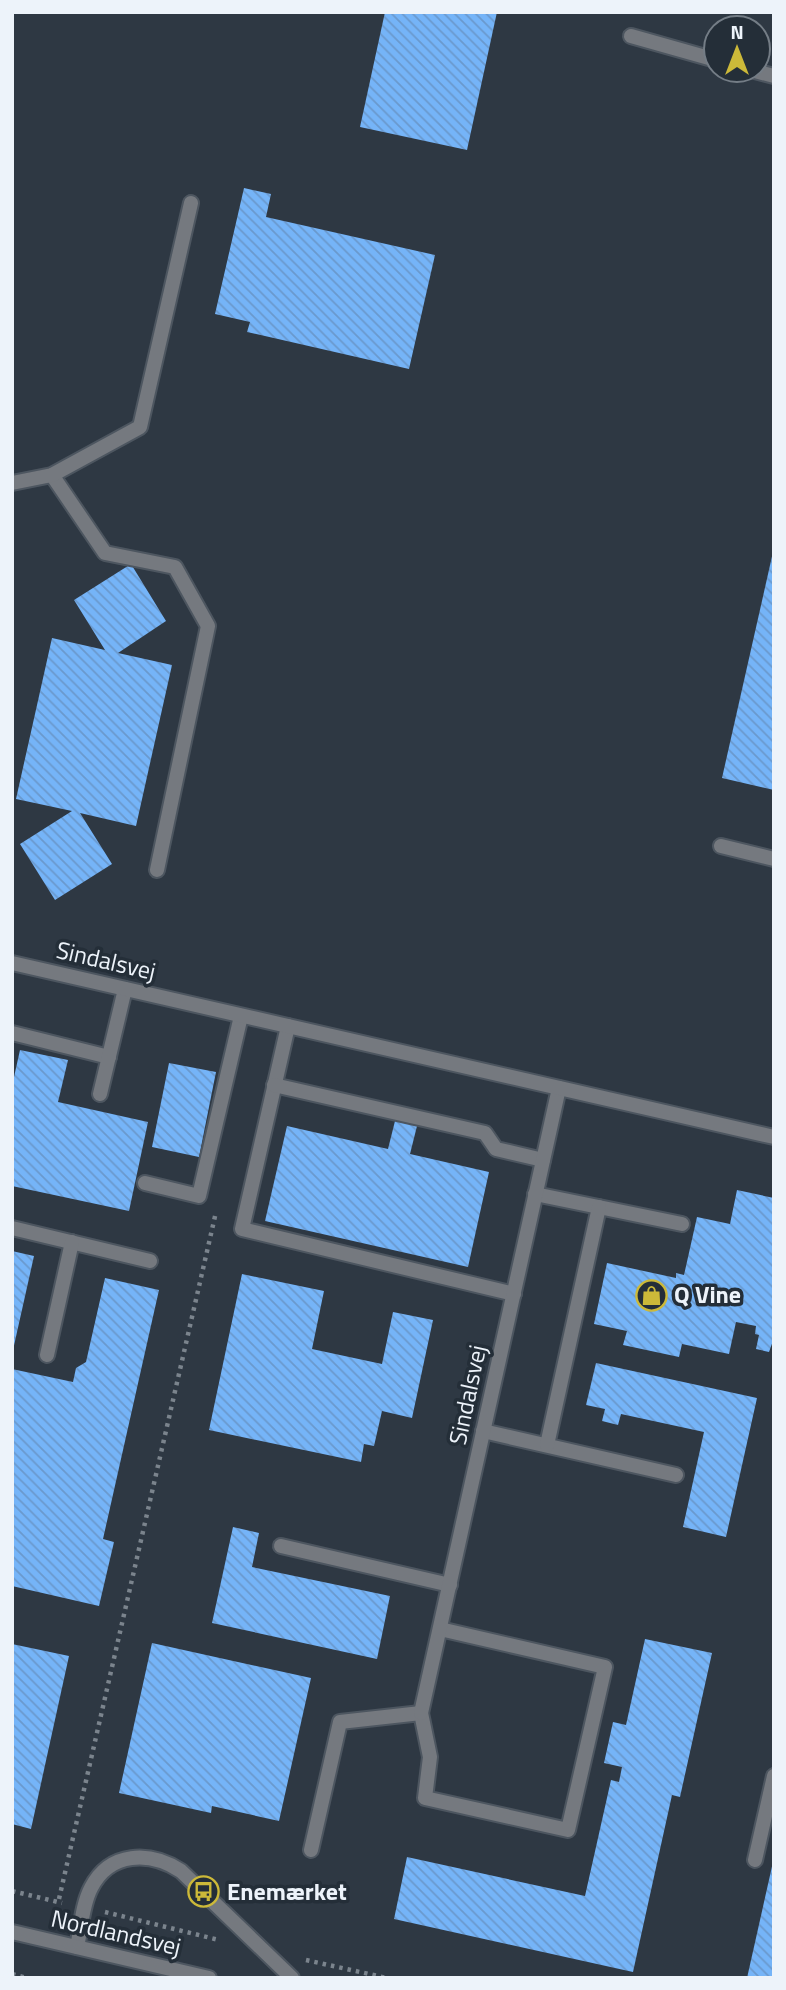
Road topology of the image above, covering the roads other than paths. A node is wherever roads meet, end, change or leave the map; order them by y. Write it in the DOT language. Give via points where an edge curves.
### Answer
graph roads {
  1 [pos="631,36"];
  2 [pos="702,56"];
  3 [pos="191,203"];
  4 [pos="52,475"];
  5 [pos="12,483"];
  6 [pos="721,846"];
  7 [pos="774,859"];
  8 [pos="157,870"];
  9 [pos="12,963"];
  10 [pos="125,989"];
  11 [pos="241,1016"];
  12 [pos="288,1026"];
  13 [pos="12,1033"];
  14 [pos="109,1057"];
  15 [pos="274,1085"];
  16 [pos="559,1088"];
  17 [pos="100,1094"];
  18 [pos="774,1137"];
  19 [pos="543,1160"];
  20 [pos="145,1183"];
  21 [pos="535,1194"];
  22 [pos="599,1207"];
  23 [pos="682,1224"];
  24 [pos="12,1228"];
  25 [pos="72,1242"];
  26 [pos="150,1261"];
  27 [pos="514,1294"];
  28 [pos="47,1355"];
  29 [pos="483,1432"];
  30 [pos="547,1445"];
  31 [pos="676,1475"];
  32 [pos="281,1546"];
  33 [pos="450,1585"];
  34 [pos="440,1629"];
  35 [pos="421,1713"];
  36 [pos="774,1776"];
  37 [pos="311,1850"];
  38 [pos="755,1860"];
  39 [pos="12,1933"];
  40 [pos="78,1947"];
  41 [pos="209,1978"];
  42 [pos="292,1978"];
  1 -- 2 [label="street"];
  3 -- 4 [label="street" via="140,427"];
  4 -- 5 [label="street"];
  4 -- 8 [label="street" via="105,553 175,567 208,626"];
  6 -- 7 [label="street"];
  9 -- 10 [label="street, Sindalsvej"];
  10 -- 11 [label="street, Sindalsvej"];
  10 -- 14 [label="street"];
  11 -- 12 [label="street, Sindalsvej"];
  11 -- 20 [label="street" via="199,1196"];
  12 -- 15 [label="street"];
  12 -- 16 [label="street, Sindalsvej"];
  13 -- 14 [label="street"];
  14 -- 17 [label="street"];
  15 -- 19 [label="street" via="485,1133 496,1149"];
  15 -- 27 [label="street" via="242,1229"];
  16 -- 18 [label="street, Sindalsvej"];
  16 -- 19 [label="street, Sindalsvej"];
  19 -- 21 [label="street, Sindalsvej"];
  21 -- 22 [label="street"];
  21 -- 27 [label="street, Sindalsvej"];
  22 -- 23 [label="street"];
  22 -- 30 [label="street"];
  24 -- 25 [label="street"];
  25 -- 26 [label="street"];
  25 -- 28 [label="street"];
  27 -- 29 [label="street, Sindalsvej"];
  29 -- 30 [label="street"];
  29 -- 33 [label="street, Sindalsvej"];
  30 -- 31 [label="street"];
  32 -- 33 [label="street"];
  33 -- 34 [label="street, Sindalsvej"];
  34 -- 35 [label="street, Sindalsvej"];
  34 -- 35 [label="street" via="605,1667 568,1830 425,1798 430,1757"];
  35 -- 37 [label="street" via="340,1722"];
  36 -- 38 [label="street"];
  39 -- 40 [label="street, Nordlandsvej"];
  40 -- 41 [label="street, Nordlandsvej"];
  40 -- 42 [label="street" via="90,1889 99,1876 116,1861 143,1857 181,1871"];
}
